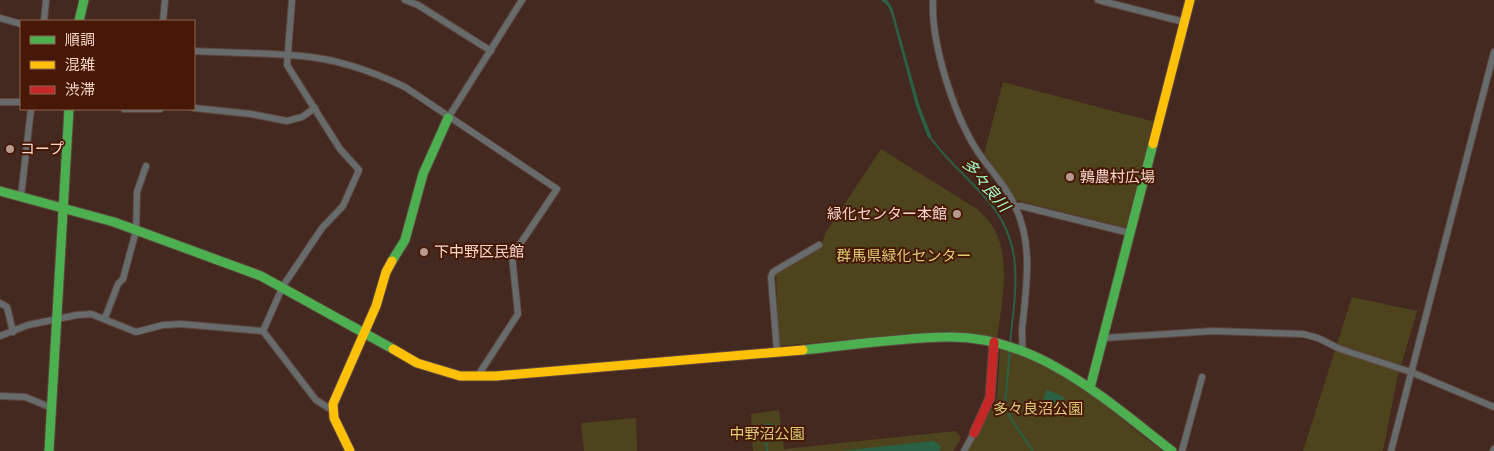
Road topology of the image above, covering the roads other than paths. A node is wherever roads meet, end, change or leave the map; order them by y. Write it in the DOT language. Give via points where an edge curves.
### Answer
graph roads {
  1 [pos="46,0"];
  2 [pos="84,0"];
  3 [pos="165,0"];
  4 [pos="292,0"];
  5 [pos="405,0"];
  6 [pos="522,0"];
  7 [pos="933,0"];
  8 [pos="1099,0"];
  9 [pos="1190,0"];
  10 [pos="418,2"];
  11 [pos="0,18"];
  12 [pos="44,20"];
  13 [pos="79,20"];
  14 [pos="163,20"];
  15 [pos="1184,22"];
  16 [pos="20,24"];
  17 [pos="195,51"];
  18 [pos="491,51"];
  19 [pos="1494,52"];
  20 [pos="287,56"];
  21 [pos="0,102"];
  22 [pos="20,102"];
  23 [pos="195,108"];
  24 [pos="315,108"];
  25 [pos="31,110"];
  26 [pos="69,110"];
  27 [pos="448,118"];
  28 [pos="146,166"];
  29 [pos="0,191"];
  30 [pos="21,196"];
  31 [pos="1016,206"];
  32 [pos="63,207"];
  33 [pos="136,231"];
  34 [pos="1130,233"];
  35 [pos="819,245"];
  36 [pos="283,286"];
  37 [pos="0,303"];
  38 [pos="105,318"];
  39 [pos="57,319"];
  40 [pos="263,331"];
  41 [pos="13,332"];
  42 [pos="363,333"];
  43 [pos="0,336"];
  44 [pos="1104,338"];
  45 [pos="998,342"];
  46 [pos="1021,348"];
  47 [pos="777,351"];
  48 [pos="1411,372"];
  49 [pos="478,377"];
  50 [pos="1202,378"];
  51 [pos="1090,388"];
  52 [pos="0,396"];
  53 [pos="1494,407"];
  54 [pos="52,408"];
  55 [pos="332,410"];
  56 [pos="974,433"];
  57 [pos="49,451"];
  58 [pos="350,451"];
  59 [pos="964,451"];
  60 [pos="1172,451"];
  61 [pos="1182,451"];
  62 [pos="1391,451"];
  1 -- 12 [label="street"];
  2 -- 13 [label="street"];
  3 -- 14 [label="street"];
  4 -- 20 [label="street"];
  5 -- 10 [label="street"];
  6 -- 18 [label="street"];
  7 -- 31 [label="street" via="932,11 943,69 959,114 976,148"];
  8 -- 15 [label="street"];
  9 -- 15 [label="street"];
  10 -- 18 [label="street"];
  11 -- 16 [label="street"];
  15 -- 34 [label="street"];
  17 -- 20 [label="street"];
  18 -- 27 [label="street"];
  19 -- 48 [label="street"];
  20 -- 24 [label="street" via="287,65"];
  20 -- 27 [label="street" via="303,56 385,78 405,87"];
  21 -- 22 [label="street"];
  23 -- 24 [label="street" via="287,121 302,117"];
  24 -- 36 [label="street" via="340,149 359,170 343,206 322,228"];
  25 -- 30 [label="street"];
  26 -- 32 [label="street"];
  27 -- 42 [label="street" via="423,174 405,240 389,265"];
  27 -- 49 [label="street" via="557,189 512,256 518,314"];
  28 -- 33 [label="street" via="137,192"];
  29 -- 30 [label="street"];
  30 -- 32 [label="street"];
  31 -- 34 [label="street"];
  31 -- 46 [label="street" via="1028,256"];
  32 -- 33 [label="street"];
  32 -- 39 [label="street"];
  33 -- 36 [label="street"];
  33 -- 38 [label="street" via="122,279"];
  34 -- 44 [label="street"];
  35 -- 47 [label="street" via="773,272 771,277"];
  36 -- 40 [label="street"];
  36 -- 42 [label="street"];
  37 -- 41 [label="street" via="7,307"];
  38 -- 39 [label="street" via="91,314"];
  38 -- 40 [label="street" via="136,332 181,324"];
  39 -- 41 [label="street"];
  39 -- 54 [label="street"];
  40 -- 55 [label="street" via="316,400"];
  41 -- 43 [label="street"];
  42 -- 49 [label="street" via="417,363 460,376"];
  42 -- 55 [label="street"];
  44 -- 48 [label="street" via="1213,331 1303,334"];
  44 -- 51 [label="street"];
  45 -- 46 [label="street"];
  45 -- 47 [label="street" via="948,336"];
  45 -- 56 [label="street" via="990,398"];
  46 -- 51 [label="street" via="1060,367"];
  47 -- 49 [label="street"];
  48 -- 53 [label="street"];
  48 -- 62 [label="street"];
  50 -- 61 [label="street"];
  51 -- 60 [label="street"];
  52 -- 54 [label="street" via="25,397"];
  54 -- 57 [label="street"];
  55 -- 58 [label="street"];
  56 -- 59 [label="street"];
}
